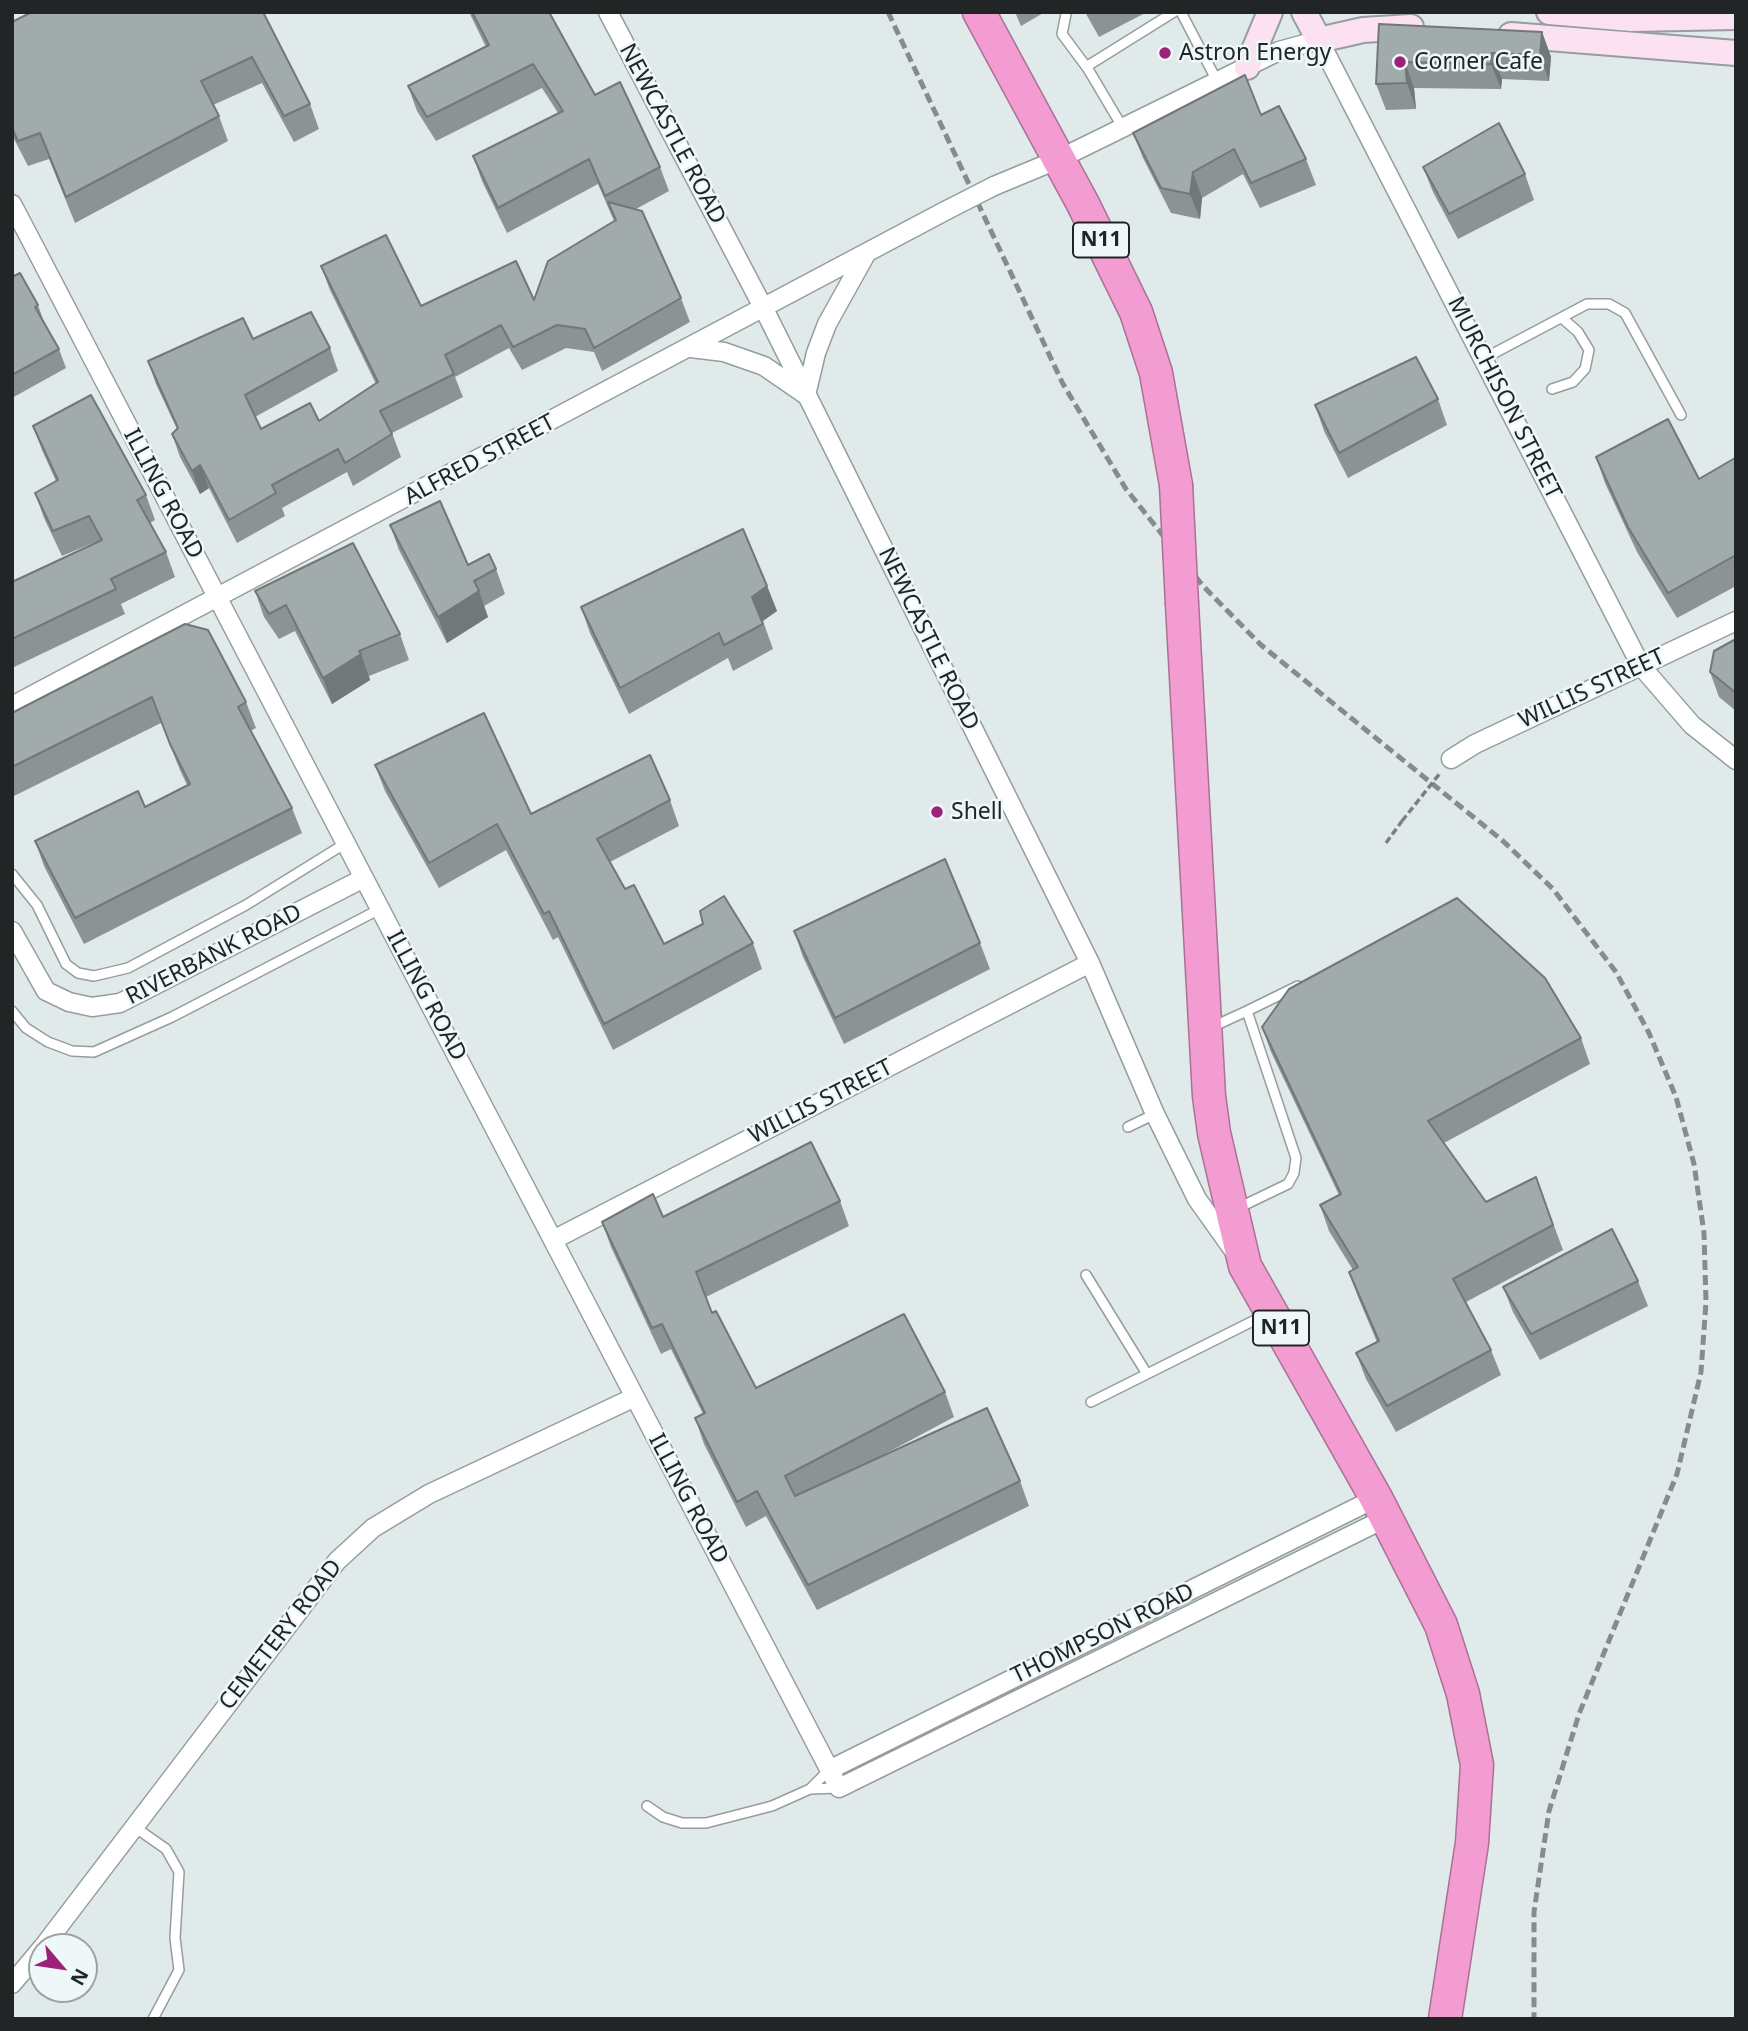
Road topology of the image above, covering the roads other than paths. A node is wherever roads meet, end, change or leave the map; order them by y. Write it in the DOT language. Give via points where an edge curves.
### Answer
graph roads {
  1 [pos="608,12"];
  2 [pos="979,12"];
  3 [pos="1174,12"];
  4 [pos="1181,12"];
  5 [pos="1270,12"];
  6 [pos="1549,12"];
  7 [pos="1066,14"];
  8 [pos="1311,14"];
  9 [pos="1607,15"];
  10 [pos="1736,17"];
  11 [pos="1434,29"];
  12 [pos="1488,33"];
  13 [pos="1319,40"];
  14 [pos="1279,51"];
  15 [pos="1736,52"];
  16 [pos="1247,67"];
  17 [pos="1088,69"];
  18 [pos="1217,81"];
  19 [pos="1123,128"];
  20 [pos="1059,159"];
  21 [pos="12,204"];
  22 [pos="866,253"];
  23 [pos="764,309"];
  24 [pos="1562,318"];
  25 [pos="691,348"];
  26 [pos="1483,359"];
  27 [pos="1552,388"];
  28 [pos="806,395"];
  29 [pos="1681,415"];
  30 [pos="218,599"];
  31 [pos="1736,621"];
  32 [pos="1641,666"];
  33 [pos="12,706"];
  34 [pos="1736,760"];
  35 [pos="1446,766"];
  36 [pos="346,843"];
  37 [pos="12,874"];
  38 [pos="364,878"];
  39 [pos="380,909"];
  40 [pos="12,931"];
  41 [pos="1090,964"];
  42 [pos="1309,981"];
  43 [pos="12,1011"];
  44 [pos="1247,1011"];
  45 [pos="1206,1030"];
  46 [pos="1155,1114"];
  47 [pos="1128,1127"];
  48 [pos="1233,1209"];
  49 [pos="553,1240"];
  50 [pos="1245,1266"];
  51 [pos="1086,1275"];
  52 [pos="1272,1312"];
  53 [pos="1147,1374"];
  54 [pos="635,1397"];
  55 [pos="1091,1402"];
  56 [pos="1381,1508"];
  57 [pos="830,1770"];
  58 [pos="810,1788"];
  59 [pos="839,1788"];
  60 [pos="647,1806"];
  61 [pos="136,1828"];
  62 [pos="55,1933"];
  63 [pos="28,1965"];
  64 [pos="12,1984"];
  65 [pos="153,2019"];
  66 [pos="1445,2019"];
  1 -- 23 [label="street, NEWCASTLE ROAD"];
  2 -- 20 [label="highway, N11"];
  3 -- 17 [label="lane"];
  4 -- 18 [label="lane"];
  5 -- 16 [label="street"];
  6 -- 9 [label="street"];
  7 -- 17 [label="lane" via="1062,34"];
  8 -- 13 [label="street, MURCHISON STREET"];
  8 -- 14 [label="street"];
  9 -- 10 [label="street"];
  11 -- 13 [label="street" via="1363,30"];
  12 -- 15 [label="street"];
  13 -- 14 [label="street"];
  13 -- 26 [label="street, MURCHISON STREET"];
  14 -- 16 [label="street, ALFRED STREET"];
  16 -- 18 [label="street, ALFRED STREET"];
  17 -- 19 [label="lane"];
  18 -- 19 [label="street, ALFRED STREET"];
  19 -- 20 [label="street, ALFRED STREET"];
  20 -- 22 [label="street, ALFRED STREET, bridge" via="994,186"];
  20 -- 45 [label="highway, N11, bridge" via="1136,312 1156,373 1176,485"];
  21 -- 30 [label="street, ILLING ROAD"];
  22 -- 23 [label="street, ALFRED STREET"];
  22 -- 28 [label="street" via="827,324"];
  23 -- 25 [label="street, ALFRED STREET"];
  23 -- 28 [label="street, NEWCASTLE ROAD"];
  24 -- 26 [label="lane"];
  24 -- 27 [label="lane" via="1589,350 1585,369 1573,382"];
  24 -- 29 [label="lane" via="1587,304 1618,307"];
  25 -- 28 [label="street" via="764,366"];
  25 -- 30 [label="street, ALFRED STREET"];
  26 -- 32 [label="street, MURCHISON STREET"];
  28 -- 41 [label="street, NEWCASTLE ROAD"];
  30 -- 33 [label="street, ALFRED STREET"];
  30 -- 36 [label="street, ILLING ROAD"];
  31 -- 32 [label="street, WILLIS STREET"];
  32 -- 34 [label="street, MURCHISON STREET" via="1692,725"];
  32 -- 35 [label="street, WILLIS STREET" via="1475,744"];
  36 -- 37 [label="lane" via="246,905 128,968 94,976 78,973 66,964 37,905"];
  36 -- 38 [label="street, ILLING ROAD"];
  38 -- 39 [label="street, ILLING ROAD"];
  38 -- 40 [label="street, RIVERBANK ROAD" via="111,1005 81,1005 46,991"];
  39 -- 43 [label="lane" via="172,1017 94,1052 72,1051 48,1042 26,1028"];
  39 -- 49 [label="street, ILLING ROAD"];
  41 -- 46 [label="street, NEWCASTLE ROAD"];
  41 -- 49 [label="street, WILLIS STREET"];
  42 -- 44 [label="lane"];
  44 -- 45 [label="lane"];
  44 -- 48 [label="lane" via="1296,1158 1288,1184"];
  45 -- 48 [label="highway, N11" via="1214,1133"];
  46 -- 47 [label="lane"];
  46 -- 50 [label="street, NEWCASTLE ROAD" via="1197,1199"];
  48 -- 50 [label="highway, N11"];
  49 -- 54 [label="street, ILLING ROAD"];
  50 -- 52 [label="highway, N11"];
  51 -- 53 [label="lane"];
  52 -- 53 [label="lane"];
  52 -- 56 [label="highway, N11"];
  53 -- 55 [label="lane"];
  54 -- 57 [label="street, ILLING ROAD"];
  54 -- 61 [label="street, CEMETERY ROAD" via="465,1475 373,1528 337,1561"];
  56 -- 57 [label="street, THOMPSON ROAD"];
  56 -- 59 [label="street, THOMPSON ROAD"];
  56 -- 66 [label="highway, N11" via="1441,1625 1463,1694 1477,1765 1472,1843"];
  57 -- 58 [label="lane"];
  57 -- 59 [label="street, ILLING ROAD"];
  58 -- 59 [label="lane"];
  58 -- 60 [label="lane" via="772,1806 706,1823 663,1817"];
  61 -- 62 [label="street, CEMETERY ROAD"];
  61 -- 65 [label="lane" via="166,1849 179,1872 175,1938 180,1970"];
  63 -- 64 [label="street, CEMETERY ROAD"];
}
